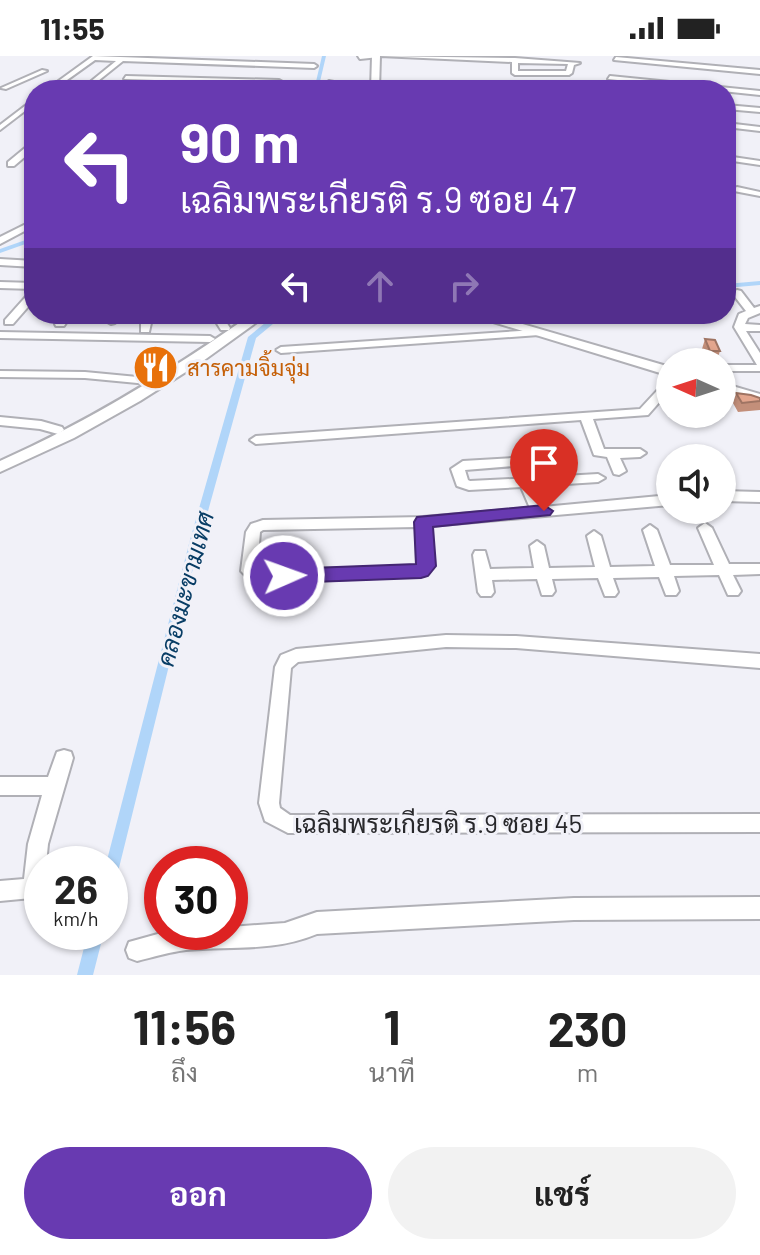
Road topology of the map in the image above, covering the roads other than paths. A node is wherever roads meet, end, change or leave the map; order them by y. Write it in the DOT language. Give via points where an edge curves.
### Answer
graph roads {
  1 [pos="261,56"];
  2 [pos="96,57"];
  3 [pos="308,57"];
  4 [pos="360,57"];
  5 [pos="380,57"];
  6 [pos="124,58"];
  7 [pos="520,58"];
  8 [pos="616,58"];
  9 [pos="494,59"];
  10 [pos="575,60"];
  11 [pos="729,60"];
  12 [pos="538,61"];
  13 [pos="446,62"];
  14 [pos="305,66"];
  15 [pos="314,66"];
  16 [pos="405,66"];
  17 [pos="416,66"];
  18 [pos="492,67"];
  19 [pos="726,69"];
  20 [pos="44,71"];
  21 [pos="274,71"];
  22 [pos="760,72"];
  23 [pos="536,73"];
  24 [pos="126,78"];
  25 [pos="173,79"];
  26 [pos="63,80"];
  27 [pos="96,80"];
  28 [pos="206,80"];
  29 [pos="272,80"];
  30 [pos="379,80"];
  31 [pos="610,80"];
  32 [pos="723,80"];
  33 [pos="4,88"];
  34 [pos="736,91"];
  35 [pos="760,93"];
  36 [pos="736,108"];
  37 [pos="24,109"];
  38 [pos="760,110"];
  39 [pos="736,126"];
  40 [pos="0,128"];
  41 [pos="760,129"];
  42 [pos="24,153"];
  43 [pos="736,160"];
  44 [pos="11,164"];
  45 [pos="756,165"];
  46 [pos="737,189"];
  47 [pos="760,194"];
  48 [pos="24,228"];
  49 [pos="0,241"];
  50 [pos="0,262"];
  51 [pos="24,263"];
  52 [pos="0,285"];
  53 [pos="24,286"];
  54 [pos="737,293"];
  55 [pos="24,305"];
  56 [pos="756,310"];
  57 [pos="9,322"];
  58 [pos="146,324"];
  59 [pos="219,324"];
  60 [pos="247,324"];
  61 [pos="506,324"];
  62 [pos="521,324"];
  63 [pos="739,327"];
  64 [pos="760,328"];
  65 [pos="145,330"];
  66 [pos="535,333"];
  67 [pos="0,335"];
  68 [pos="210,339"];
  69 [pos="281,350"];
  70 [pos="760,365"];
  71 [pos="656,366"];
  72 [pos="656,366"];
  73 [pos="736,367"];
  74 [pos="0,374"];
  75 [pos="148,381"];
  76 [pos="736,390"];
  77 [pos="760,397"];
  78 [pos="656,399"];
  79 [pos="585,415"];
  80 [pos="0,421"];
  81 [pos="58,430"];
  82 [pos="256,440"];
  83 [pos="640,453"];
  84 [pos="612,454"];
  85 [pos="0,455"];
  86 [pos="0,467"];
  87 [pos="619,471"];
  88 [pos="598,478"];
  89 [pos="541,481"];
  90 [pos="526,482"];
  91 [pos="736,496"];
  92 [pos="760,497"];
  93 [pos="656,501"];
  94 [pos="538,511"];
  95 [pos="423,522"];
  96 [pos="705,528"];
  97 [pos="650,530"];
  98 [pos="594,536"];
  99 [pos="537,546"];
  100 [pos="480,555"];
  101 [pos="760,569"];
  102 [pos="724,570"];
  103 [pos="665,571"];
  104 [pos="605,573"];
  105 [pos="543,574"];
  106 [pos="484,575"];
  107 [pos="547,591"];
  108 [pos="671,591"];
  109 [pos="733,591"];
  110 [pos="486,592"];
  111 [pos="610,592"];
  112 [pos="760,661"];
  113 [pos="64,758"];
  114 [pos="0,786"];
  115 [pos="54,786"];
  116 [pos="760,823"];
  117 [pos="38,846"];
  118 [pos="24,889"];
  119 [pos="0,891"];
  120 [pos="760,908"];
  121 [pos="137,950"];
  1 -- 3 [label="street"];
  2 -- 6 [label="street"];
  2 -- 26 [label="street"];
  3 -- 14 [label="street"];
  4 -- 5 [label="street"];
  5 -- 9 [label="street"];
  5 -- 13 [label="street"];
  5 -- 30 [label="main road"];
  6 -- 14 [label="street"];
  6 -- 27 [label="street"];
  7 -- 9 [label="street"];
  7 -- 12 [label="street"];
  7 -- 23 [label="street" via="513,72"];
  8 -- 19 [label="street"];
  8 -- 31 [label="street"];
  9 -- 18 [label="street"];
  10 -- 12 [label="street"];
  10 -- 23 [label="street" via="569,73"];
  11 -- 19 [label="street"];
  12 -- 23 [label="street"];
  14 -- 15 [label="street"];
  16 -- 17 [label="street"];
  19 -- 22 [label="street"];
  19 -- 32 [label="street"];
  20 -- 33 [label="street"];
  21 -- 29 [label="street"];
  24 -- 25 [label="street"];
  25 -- 28 [label="street"];
  34 -- 35 [label="street"];
  36 -- 38 [label="street"];
  37 -- 40 [label="street"];
  39 -- 41 [label="street"];
  42 -- 44 [label="street"];
  43 -- 45 [label="street"];
  46 -- 47 [label="street"];
  48 -- 49 [label="street"];
  50 -- 51 [label="street"];
  52 -- 53 [label="street"];
  54 -- 56 [label="street"];
  55 -- 57 [label="street"];
  56 -- 63 [label="street" via="741,318"];
  58 -- 65 [label="street"];
  59 -- 68 [label="main road"];
  60 -- 86 [label="main road" via="118,410"];
  61 -- 66 [label="main road"];
  62 -- 72 [label="main road"];
  63 -- 64 [label="street"];
  63 -- 70 [label="street"];
  66 -- 69 [label="street"];
  66 -- 71 [label="main road"];
  67 -- 68 [label="street"];
  68 -- 75 [label="main road"];
  70 -- 73 [label="street"];
  74 -- 75 [label="street"];
  75 -- 81 [label="main road"];
  76 -- 77 [label="main road"];
  78 -- 79 [label="street" via="644,412"];
  79 -- 82 [label="street"];
  79 -- 84 [label="street" via="599,452"];
  80 -- 81 [label="street"];
  81 -- 85 [label="main road"];
  83 -- 84 [label="street"];
  84 -- 87 [label="street"];
  88 -- 89 [label="street"];
  89 -- 90 [label="street"];
  89 -- 90 [label="street" via="529,461 458,469 464,485"];
  90 -- 94 [label="street"];
  91 -- 92 [label="street"];
  93 -- 94 [label="street"];
  94 -- 95 [label="street"];
  95 -- 95 [label="street" via="263,525 253,532 249,571 256,577 421,571 426,566"];
  96 -- 102 [label="street"];
  97 -- 103 [label="street"];
  98 -- 104 [label="street"];
  99 -- 105 [label="street"];
  100 -- 106 [label="street"];
  101 -- 102 [label="street"];
  102 -- 103 [label="street"];
  102 -- 109 [label="street"];
  103 -- 104 [label="street"];
  103 -- 108 [label="street"];
  104 -- 105 [label="street"];
  104 -- 111 [label="street"];
  105 -- 106 [label="street"];
  105 -- 107 [label="street"];
  106 -- 110 [label="street"];
  112 -- 116 [label="street, เฉลิมพระเกียรติ ร.9 ซอย 45" via="561,643 446,641 296,656 283,667 269,803 272,814 288,824"];
  113 -- 115 [label="street"];
  114 -- 115 [label="street"];
  115 -- 117 [label="street"];
  118 -- 119 [label="street"];
  120 -- 121 [label="street" via="574,909 317,923 269,938 184,939"];
}
